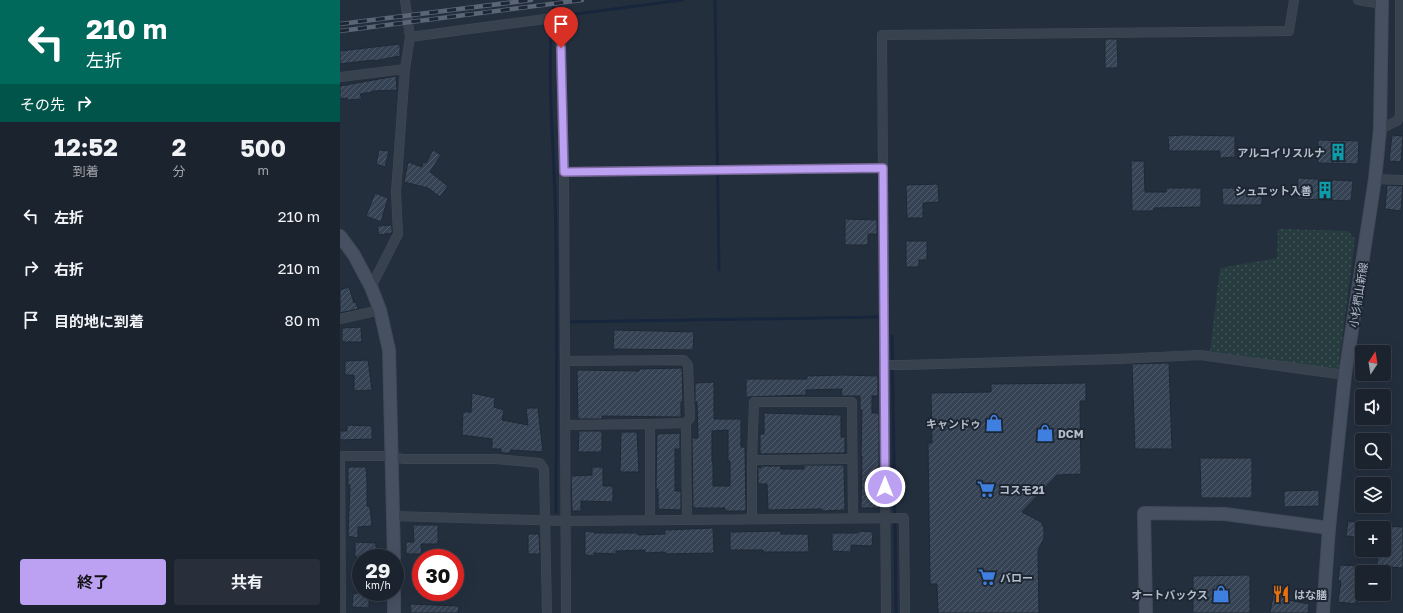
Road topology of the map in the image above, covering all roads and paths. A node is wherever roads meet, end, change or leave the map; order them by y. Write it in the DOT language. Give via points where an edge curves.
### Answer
graph roads {
  1 [pos="405,0"];
  2 [pos="1294,0"];
  3 [pos="1358,0"];
  4 [pos="1400,0"];
  5 [pos="1382,2"];
  6 [pos="410,37"];
  7 [pos="405,69"];
  8 [pos="340,77"];
  9 [pos="1380,129"];
  10 [pos="883,168"];
  11 [pos="564,172"];
  12 [pos="1375,179"];
  13 [pos="1403,180"];
  14 [pos="340,236"];
  15 [pos="371,287"];
  16 [pos="380,310"];
  17 [pos="340,319"];
  18 [pos="566,361"];
  19 [pos="885,364"];
  20 [pos="1345,375"];
  21 [pos="686,423"];
  22 [pos="566,424"];
  23 [pos="650,424"];
  24 [pos="340,456"];
  25 [pos="392,456"];
  26 [pos="852,459"];
  27 [pos="752,460"];
  28 [pos="393,516"];
  29 [pos="340,517"];
  30 [pos="852,518"];
  31 [pos="886,518"];
  32 [pos="752,519"];
  33 [pos="650,520"];
  34 [pos="687,520"];
  35 [pos="546,521"];
  36 [pos="566,521"];
  37 [pos="1329,528"];
  38 [pos="394,549"];
  39 [pos="341,582"];
  40 [pos="394,601"];
  41 [pos="341,613"];
  42 [pos="394,613"];
  43 [pos="547,613"];
  44 [pos="566,613"];
  45 [pos="886,613"];
  46 [pos="905,613"];
  47 [pos="1146,613"];
  48 [pos="1323,613"];
  1 -- 6 [label="street"];
  2 -- 10 [label="street" via="1289,31 882,35"];
  3 -- 5 [label="street"];
  4 -- 9 [label="street" via="1400,116 1397,122"];
  5 -- 9 [label="street, 小杉椚山新線"];
  6 -- 7 [label="street"];
  6 -- 11 [label="street" via="560,17"];
  7 -- 8 [label="street"];
  7 -- 15 [label="street" via="396,192 398,234"];
  9 -- 12 [label="street, 小杉椚山新線"];
  10 -- 11 [label="street"];
  10 -- 19 [label="street"];
  11 -- 18 [label="street"];
  12 -- 13 [label="street"];
  12 -- 20 [label="street, 小杉椚山新線"];
  14 -- 15 [label="street" via="354,255"];
  15 -- 16 [label="street"];
  16 -- 17 [label="street"];
  16 -- 25 [label="street" via="389,350"];
  18 -- 21 [label="street" via="684,360 688,365 690,418"];
  18 -- 22 [label="street"];
  19 -- 20 [label="street" via="1200,355"];
  19 -- 31 [label="street"];
  20 -- 37 [label="street, 小杉椚山新線"];
  21 -- 23 [label="street"];
  21 -- 34 [label="street"];
  22 -- 23 [label="street"];
  22 -- 36 [label="street"];
  23 -- 33 [label="street"];
  24 -- 25 [label="street"];
  24 -- 29 [label="street"];
  25 -- 28 [label="street"];
  25 -- 35 [label="street" via="403,459 496,459 540,463 544,469"];
  26 -- 27 [label="street"];
  26 -- 27 [label="street" via="852,402 754,402"];
  26 -- 30 [label="street"];
  27 -- 32 [label="street"];
  28 -- 35 [label="street"];
  28 -- 38 [label="street"];
  29 -- 39 [label="street"];
  30 -- 31 [label="street"];
  30 -- 32 [label="street"];
  31 -- 45 [label="street"];
  31 -- 46 [label="street" via="904,518"];
  32 -- 34 [label="street"];
  33 -- 34 [label="street"];
  33 -- 36 [label="street"];
  35 -- 36 [label="street"];
  35 -- 43 [label="street"];
  36 -- 44 [label="street"];
  37 -- 47 [label="street" via="1225,514 1144,513"];
  37 -- 48 [label="street, 小杉椚山新線"];
  39 -- 41 [label="street"];
  40 -- 42 [label="street"];
}
